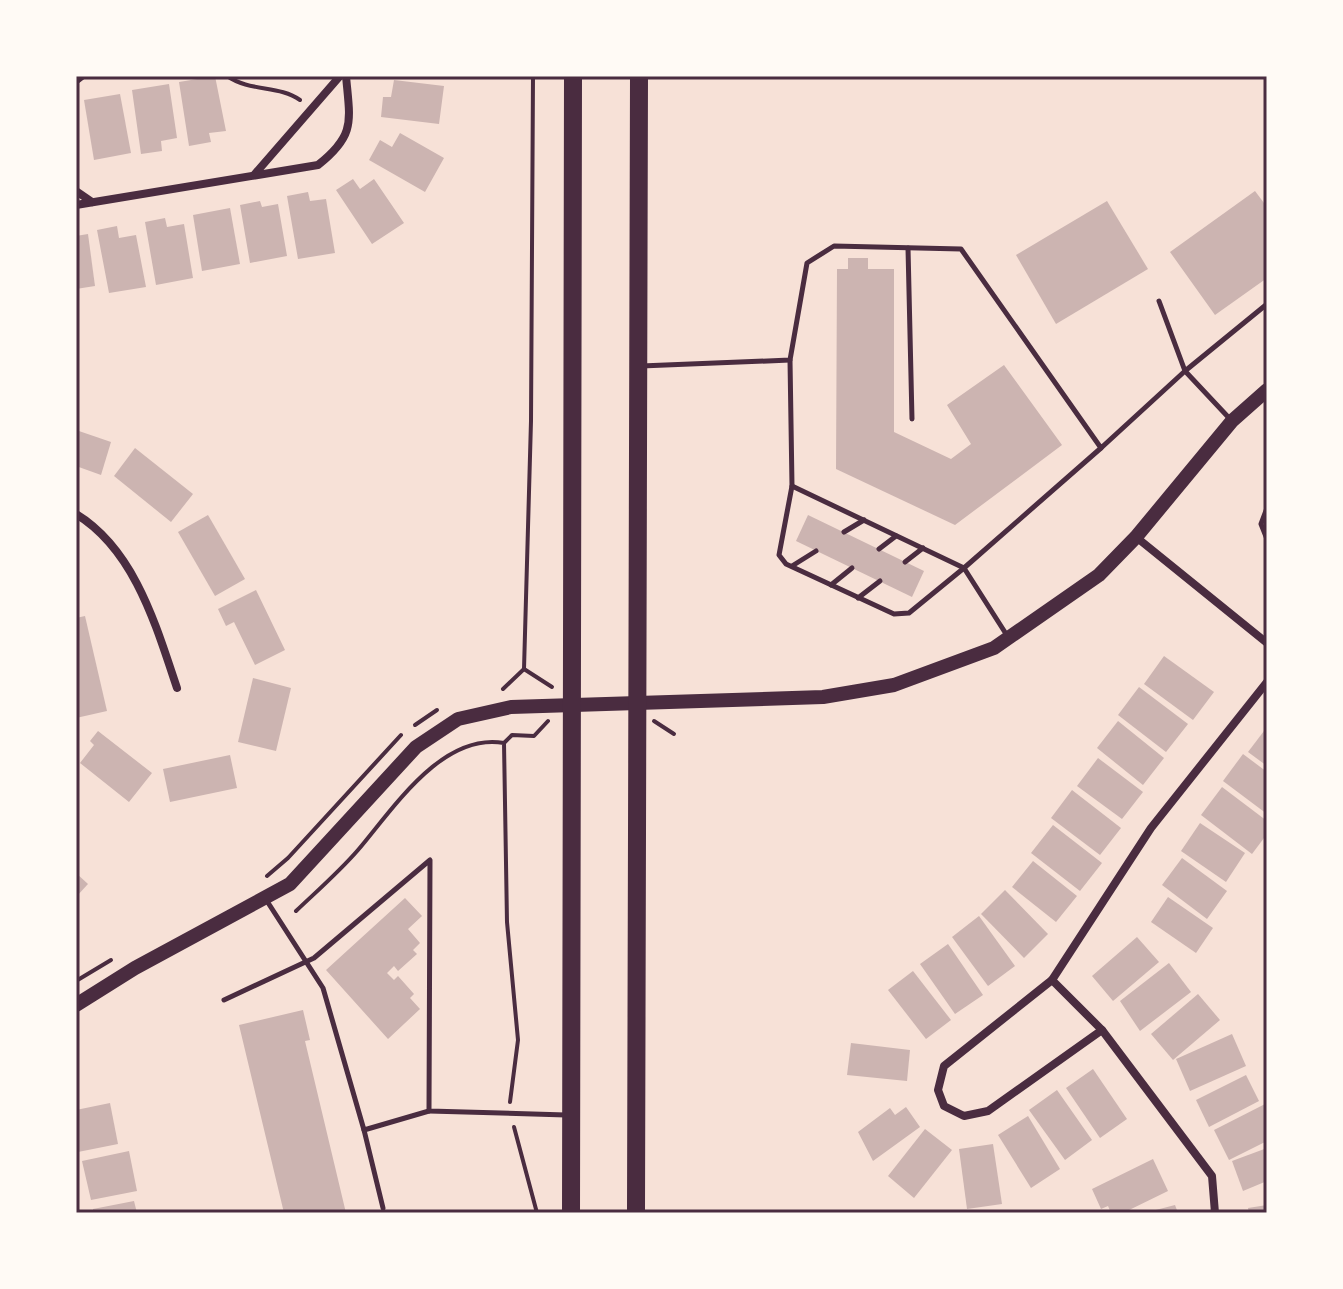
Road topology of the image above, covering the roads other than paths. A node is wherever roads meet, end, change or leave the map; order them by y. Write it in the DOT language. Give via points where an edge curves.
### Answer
graph roads {
  1 [pos="343,76"];
  2 [pos="573,76"];
  3 [pos="639,76"];
  4 [pos="254,176"];
  5 [pos="76,191"];
  6 [pos="93,202"];
  7 [pos="76,205"];
  8 [pos="908,248"];
  9 [pos="1159,301"];
  10 [pos="1267,304"];
  11 [pos="790,360"];
  12 [pos="640,366"];
  13 [pos="1185,371"];
  14 [pos="1267,390"];
  15 [pos="912,419"];
  16 [pos="1232,421"];
  17 [pos="1101,448"];
  18 [pos="792,486"];
  19 [pos="1267,508"];
  20 [pos="76,514"];
  21 [pos="864,520"];
  22 [pos="844,532"];
  23 [pos="896,536"];
  24 [pos="1136,537"];
  25 [pos="1267,539"];
  26 [pos="923,548"];
  27 [pos="879,549"];
  28 [pos="816,551"];
  29 [pos="905,562"];
  30 [pos="791,567"];
  31 [pos="852,568"];
  32 [pos="964,568"];
  33 [pos="880,581"];
  34 [pos="831,585"];
  35 [pos="858,598"];
  36 [pos="1009,638"];
  37 [pos="1267,643"];
  38 [pos="1267,682"];
  39 [pos="177,688"];
  40 [pos="640,701"];
  41 [pos="573,706"];
  42 [pos="265,898"];
  43 [pos="309,961"];
  44 [pos="1052,980"];
  45 [pos="224,1000"];
  46 [pos="76,1005"];
  47 [pos="1102,1030"];
  48 [pos="429,1111"];
  49 [pos="571,1115"];
  50 [pos="364,1130"];
  51 [pos="383,1208"];
  52 [pos="571,1213"];
  53 [pos="636,1213"];
  54 [pos="1215,1213"];
  1 -- 4 [label="street"];
  1 -- 4 [label="street" via="350,129 338,150 318,165"];
  2 -- 41 [label="highway"];
  3 -- 12 [label="highway"];
  4 -- 6 [label="street"];
  5 -- 6 [label="street"];
  6 -- 7 [label="street"];
  8 -- 11 [label="lane" via="834,246 807,263"];
  8 -- 15 [label="lane"];
  8 -- 17 [label="lane" via="961,249"];
  9 -- 13 [label="lane"];
  10 -- 13 [label="lane"];
  11 -- 12 [label="lane"];
  11 -- 18 [label="lane"];
  12 -- 40 [label="highway"];
  13 -- 16 [label="lane"];
  13 -- 17 [label="lane"];
  14 -- 16 [label="street"];
  16 -- 24 [label="street"];
  17 -- 32 [label="lane"];
  18 -- 21 [label="lane"];
  18 -- 30 [label="lane" via="779,555"];
  19 -- 25 [label="lane" via="1261,524"];
  20 -- 39 [label="street" via="93,524 124,562 153,616"];
  21 -- 22 [label="lane"];
  21 -- 23 [label="lane"];
  23 -- 26 [label="lane"];
  23 -- 27 [label="lane"];
  24 -- 36 [label="street" via="1099,575"];
  24 -- 37 [label="street"];
  26 -- 29 [label="lane"];
  26 -- 32 [label="lane"];
  28 -- 30 [label="lane"];
  30 -- 34 [label="lane"];
  31 -- 34 [label="lane"];
  32 -- 35 [label="lane" via="909,613 894,614"];
  32 -- 36 [label="lane"];
  33 -- 35 [label="lane"];
  34 -- 35 [label="lane"];
  36 -- 40 [label="street" via="894,685 823,697"];
  38 -- 44 [label="street" via="1151,828"];
  40 -- 41 [label="street"];
  40 -- 53 [label="highway"];
  41 -- 42 [label="street" via="511,707 458,719 416,747 290,884"];
  41 -- 49 [label="highway"];
  42 -- 43 [label="lane"];
  42 -- 46 [label="street"];
  43 -- 45 [label="lane"];
  43 -- 48 [label="lane" via="430,860"];
  43 -- 50 [label="lane" via="323,988"];
  44 -- 47 [label="street"];
  44 -- 47 [label="street" via="944,1066 938,1090 944,1106 964,1116 988,1111"];
  47 -- 54 [label="street" via="1212,1176"];
  48 -- 49 [label="lane"];
  48 -- 50 [label="lane"];
  49 -- 52 [label="highway"];
  50 -- 51 [label="lane"];
}
